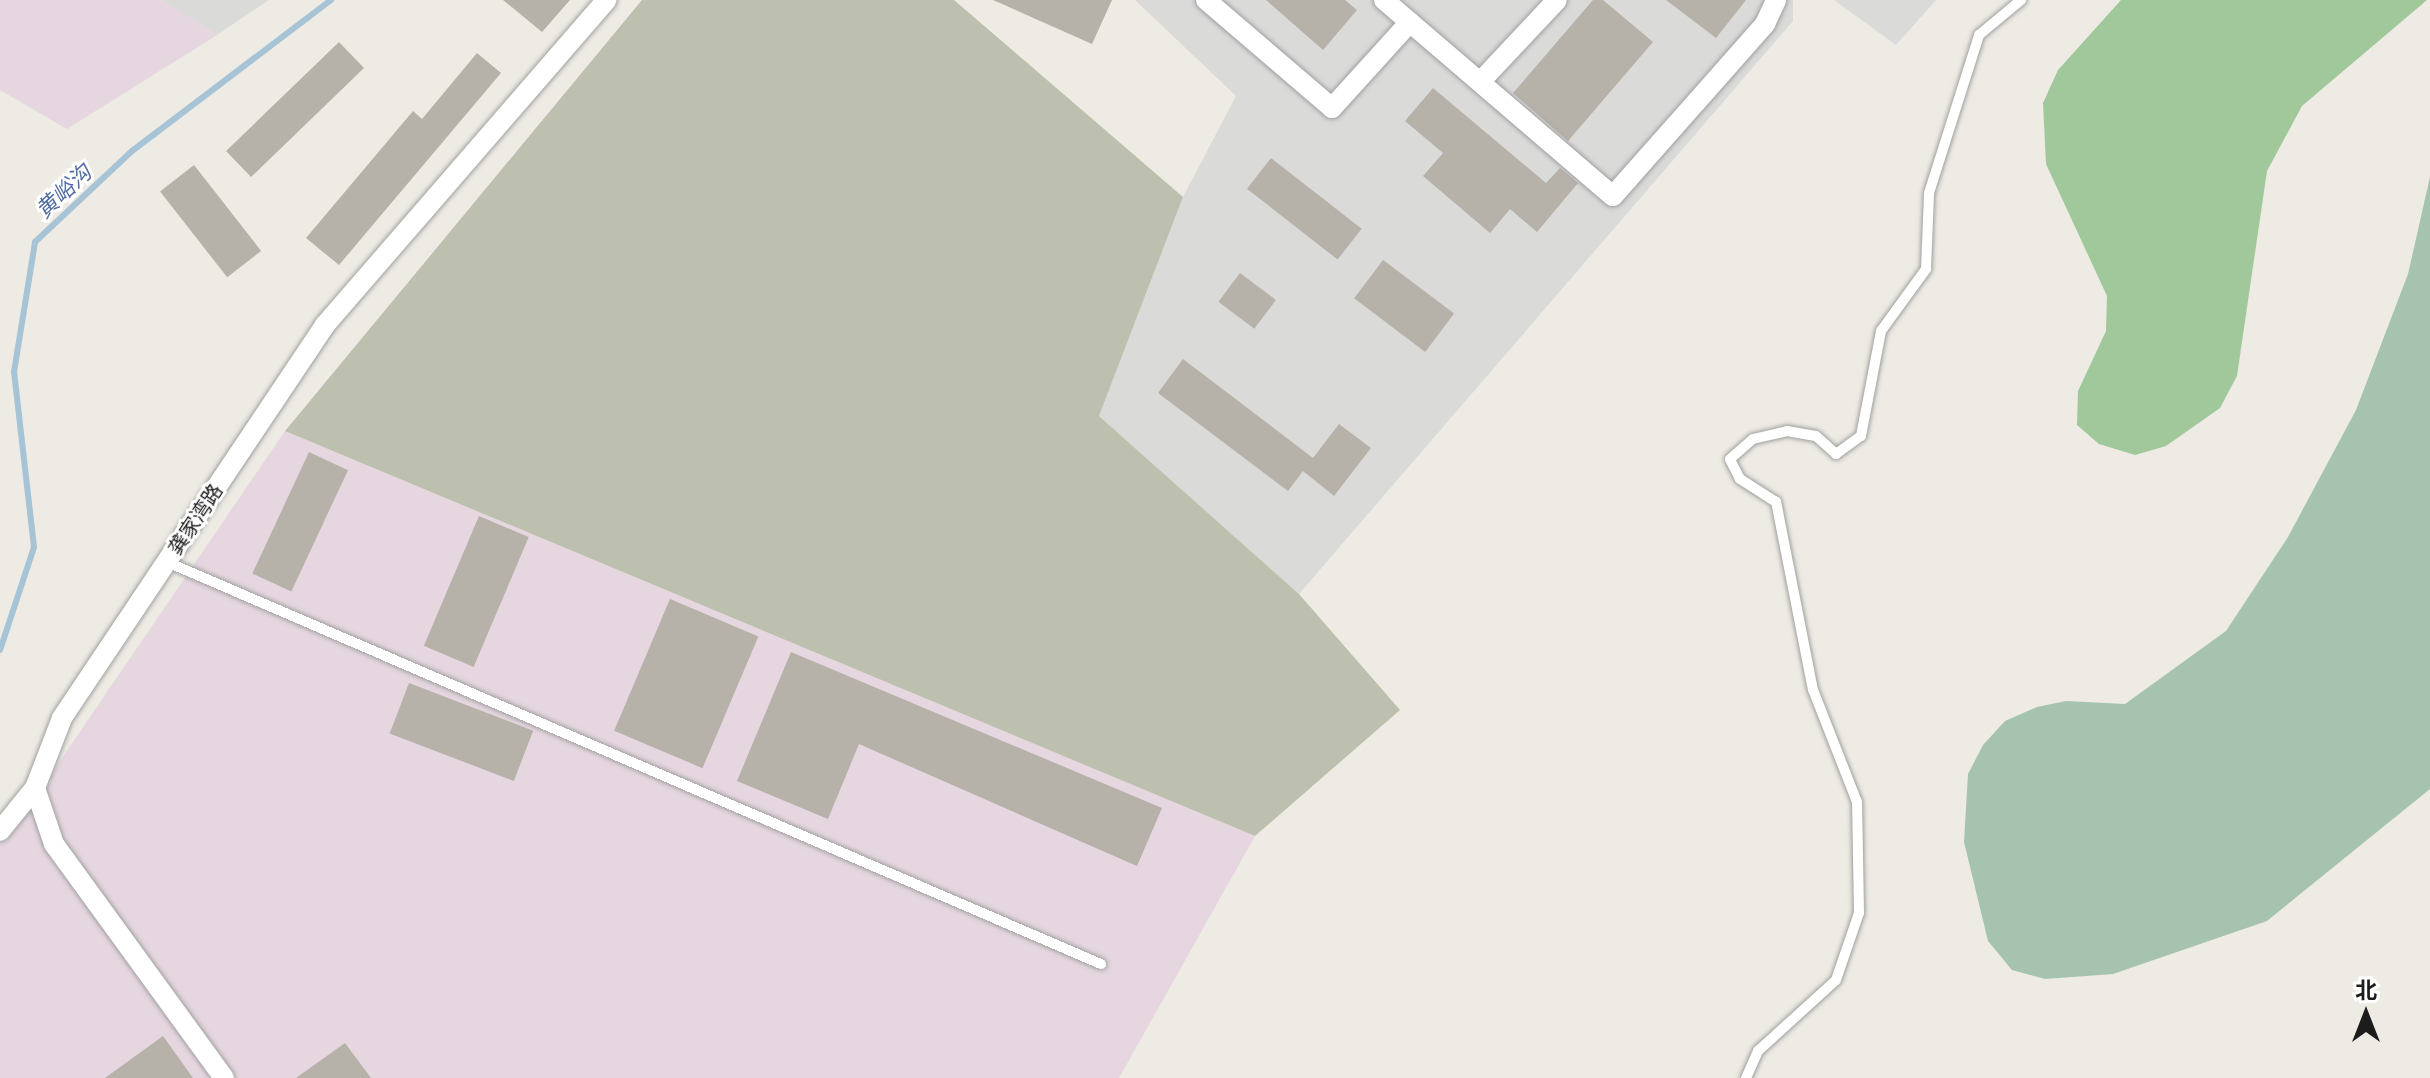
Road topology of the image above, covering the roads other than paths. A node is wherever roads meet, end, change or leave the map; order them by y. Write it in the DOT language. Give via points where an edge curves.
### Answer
graph roads {
  1 [pos="607,0"];
  2 [pos="1206,0"];
  3 [pos="1384,0"];
  4 [pos="1557,0"];
  5 [pos="1776,0"];
  6 [pos="2021,0"];
  7 [pos="1410,22"];
  8 [pos="1480,82"];
  9 [pos="167,562"];
  10 [pos="35,788"];
  11 [pos="0,831"];
  12 [pos="1101,964"];
  13 [pos="224,1078"];
  14 [pos="1746,1078"];
  1 -- 9 [label="street, 龚家湾路" via="325,325"];
  2 -- 7 [label="street" via="1332,108"];
  3 -- 7 [label="street"];
  4 -- 8 [label="street"];
  5 -- 8 [label="street" via="1765,24 1613,196"];
  6 -- 14 [label="lane" via="1979,35 1929,193 1926,269 1881,331 1861,436 1836,454 1816,436 1787,431 1753,439 1730,459 1740,479 1776,502 1813,690 1857,802 1859,913 1836,980 1758,1051"];
  7 -- 8 [label="street"];
  9 -- 10 [label="street, 龚家湾路" via="62,718"];
  9 -- 12 [label="lane"];
  10 -- 11 [label="street, 龚家湾路"];
  10 -- 13 [label="street" via="54,844"];
}
